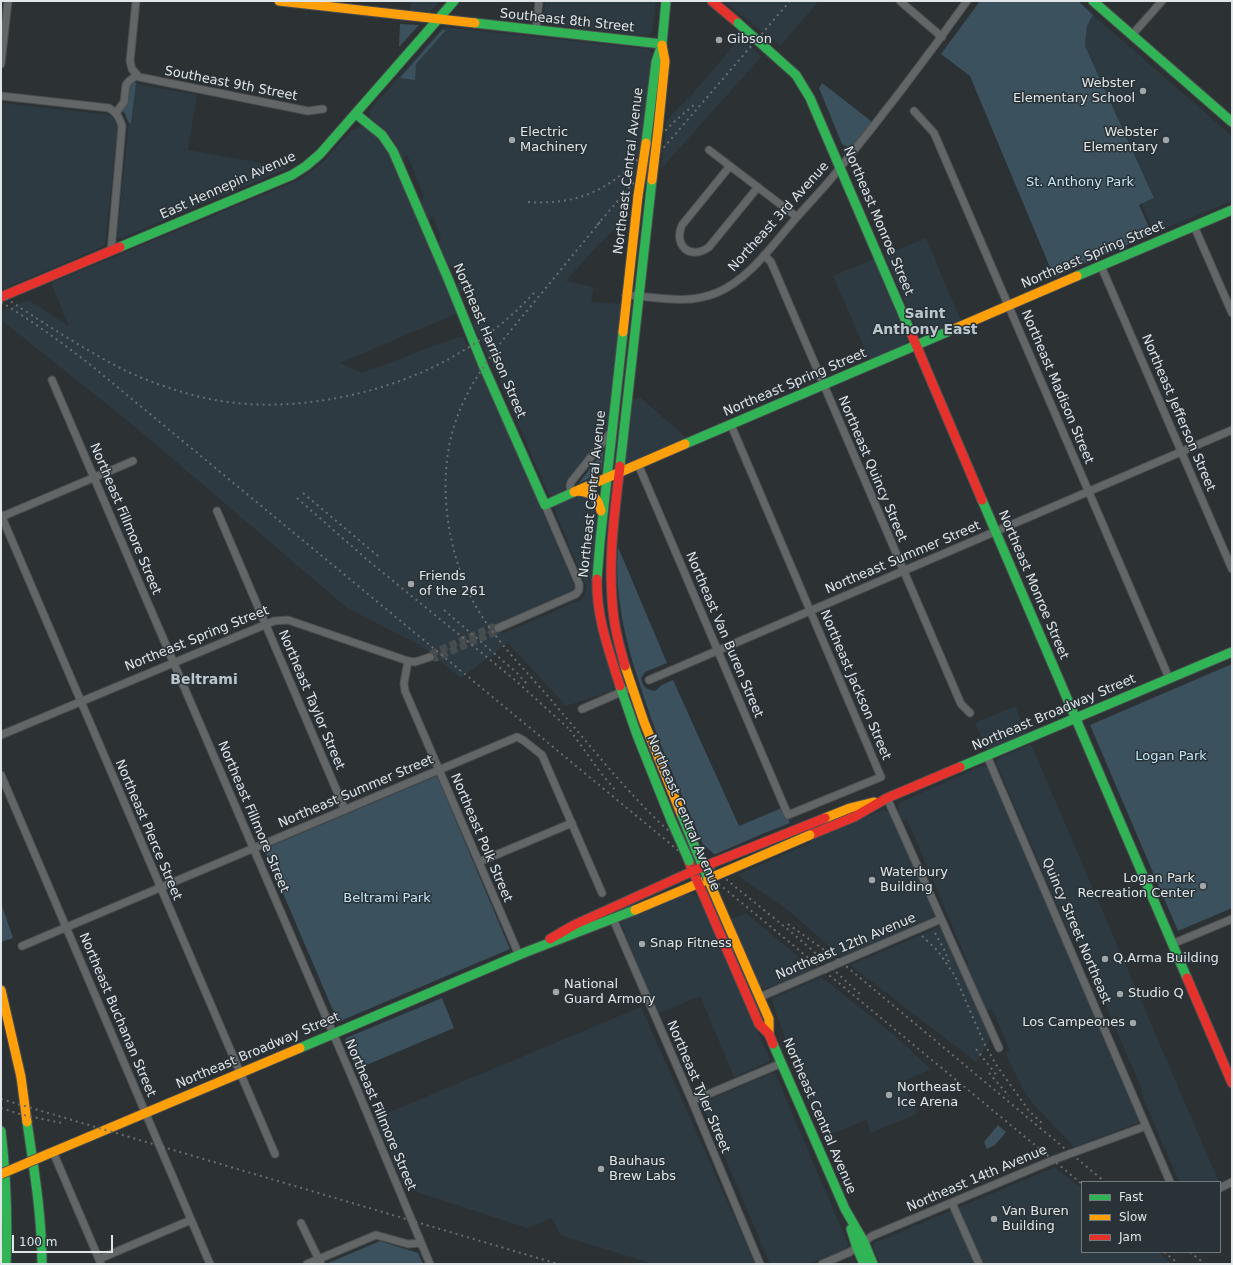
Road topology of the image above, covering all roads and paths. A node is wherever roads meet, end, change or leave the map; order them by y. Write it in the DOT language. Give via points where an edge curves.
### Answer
graph roads {
  1 [pos="8,1"];
  2 [pos="136,1"];
  3 [pos="279,1"];
  4 [pos="454,1"];
  5 [pos="539,1"];
  6 [pos="666,1"];
  7 [pos="712,1"];
  8 [pos="900,1"];
  9 [pos="967,1"];
  10 [pos="1093,1"];
  11 [pos="1162,1"];
  12 [pos="438,19"];
  13 [pos="536,30"];
  14 [pos="1132,35"];
  15 [pos="942,37"];
  16 [pos="662,44"];
  17 [pos="1,64"];
  18 [pos="137,75"];
  19 [pos="1,96"];
  20 [pos="323,109"];
  21 [pos="914,111"];
  22 [pos="116,113"];
  23 [pos="356,114"];
  24 [pos="1232,122"];
  25 [pos="709,150"];
  26 [pos="730,166"];
  27 [pos="840,167"];
  28 [pos="758,186"];
  29 [pos="1232,210"];
  30 [pos="797,217"];
  31 [pos="1194,226"];
  32 [pos="111,251"];
  33 [pos="764,256"];
  34 [pos="1101,266"];
  35 [pos="626,295"];
  36 [pos="638,296"];
  37 [pos="1,297"];
  38 [pos="1009,305"];
  39 [pos="1232,313"];
  40 [pos="917,345"];
  41 [pos="52,380"];
  42 [pos="823,386"];
  43 [pos="731,425"];
  44 [pos="612,430"];
  45 [pos="1232,430"];
  46 [pos="1182,452"];
  47 [pos="133,461"];
  48 [pos="638,464"];
  49 [pos="619,472"];
  50 [pos="93,477"];
  51 [pos="606,478"];
  52 [pos="574,492"];
  53 [pos="1089,492"];
  54 [pos="545,505"];
  55 [pos="217,511"];
  56 [pos="1,516"];
  57 [pos="602,521"];
  58 [pos="996,532"];
  59 [pos="1232,569"];
  60 [pos="903,571"];
  61 [pos="810,611"];
  62 [pos="266,624"];
  63 [pos="498,628"];
  64 [pos="717,650"];
  65 [pos="1232,652"];
  66 [pos="430,657"];
  67 [pos="408,661"];
  68 [pos="173,662"];
  69 [pos="1169,678"];
  70 [pos="649,680"];
  71 [pos="631,688"];
  72 [pos="621,692"];
  73 [pos="80,702"];
  74 [pos="582,709"];
  75 [pos="970,713"];
  76 [pos="1076,718"];
  77 [pos="1,735"];
  78 [pos="987,756"];
  79 [pos="439,769"];
  80 [pos="1,775"];
  81 [pos="887,798"];
  82 [pos="345,810"];
  83 [pos="788,815"];
  84 [pos="572,822"];
  85 [pos="253,848"];
  86 [pos="479,862"];
  87 [pos="703,867"];
  88 [pos="693,871"];
  89 [pos="708,879"];
  90 [pos="698,883"];
  91 [pos="160,888"];
  92 [pos="602,893"];
  93 [pos="613,919"];
  94 [pos="941,919"];
  95 [pos="1232,919"];
  96 [pos="66,928"];
  97 [pos="1172,944"];
  98 [pos="22,946"];
  99 [pos="522,954"];
  100 [pos="1,990"];
  101 [pos="760,997"];
  102 [pos="333,1033"];
  103 [pos="769,1034"];
  104 [pos="1000,1048"];
  105 [pos="782,1062"];
  106 [pos="240,1073"];
  107 [pos="1232,1083"];
  108 [pos="692,1101"];
  109 [pos="146,1113"];
  110 [pos="1146,1126"];
  111 [pos="1,1131"];
  112 [pos="51,1153"];
  113 [pos="274,1154"];
  114 [pos="1,1174"];
  115 [pos="1170,1181"];
  116 [pos="1232,1182"];
  117 [pos="1221,1188"];
  118 [pos="952,1203"];
  119 [pos="191,1220"];
  120 [pos="301,1222"];
  121 [pos="421,1243"];
  122 [pos="860,1245"];
  123 [pos="100,1262"];
  124 [pos="320,1262"];
  125 [pos="6,1264"];
  126 [pos="42,1264"];
  127 [pos="210,1264"];
  128 [pos="307,1264"];
  129 [pos="430,1264"];
  130 [pos="760,1264"];
  131 [pos="822,1264"];
  132 [pos="864,1264"];
  133 [pos="873,1264"];
  134 [pos="979,1264"];
  1 -- 17 [label="street"];
  2 -- 18 [label="street" via="130,61"];
  3 -- 12 [label="main road, Southeast 8th Street"];
  4 -- 12 [label="main road, East Hennepin Avenue"];
  5 -- 13 [label="street"];
  6 -- 16 [label="main road, Northeast Central Avenue"];
  7 -- 27 [label="main road, Northeast Monroe Street, bridge" via="796,75 810,98"];
  8 -- 15 [label="street"];
  9 -- 15 [label="street, Northeast 3rd Avenue"];
  10 -- 14 [label="main road"];
  11 -- 14 [label="street"];
  12 -- 13 [label="main road, Southeast 8th Street"];
  12 -- 23 [label="main road, East Hennepin Avenue"];
  13 -- 16 [label="main road, Southeast 8th Street"];
  14 -- 24 [label="main road"];
  15 -- 27 [label="street, Northeast 3rd Avenue"];
  16 -- 35 [label="main road, Northeast Central Avenue, bridge" via="656,62"];
  16 -- 36 [label="main road, Northeast Central Avenue, bridge" via="665,61"];
  18 -- 20 [label="street, Southeast 9th Street" via="145,79 308,111"];
  18 -- 22 [label="street" via="126,85 124,102"];
  19 -- 22 [label="street" via="109,108"];
  21 -- 38 [label="street, Northeast Madison Street" via="934,133"];
  22 -- 32 [label="street" via="122,126"];
  23 -- 32 [label="main road, East Hennepin Avenue" via="314,160 292,175"];
  23 -- 54 [label="main road, Northeast Harrison Street" via="382,136 393,151"];
  25 -- 26 [label="street"];
  26 -- 28 [label="street"];
  26 -- 28 [label="street" via="682,224 679,239 687,251 695,253 709,247"];
  27 -- 30 [label="street, Northeast 3rd Avenue"];
  27 -- 40 [label="main road, Northeast Monroe Street"];
  28 -- 30 [label="street"];
  29 -- 31 [label="main road, Northeast Spring Street"];
  30 -- 33 [label="street, Northeast 3rd Avenue"];
  31 -- 34 [label="main road, Northeast Spring Street"];
  31 -- 39 [label="street"];
  32 -- 37 [label="main road, East Hennepin Avenue"];
  33 -- 36 [label="street, Northeast 3rd Avenue" via="735,283 717,293 684,300"];
  33 -- 42 [label="street, Northeast Quincy Street" via="770,262"];
  34 -- 38 [label="main road, Northeast Spring Street"];
  34 -- 46 [label="street, Northeast Jefferson Street"];
  35 -- 36 [label="street, Northeast 3rd Avenue"];
  35 -- 44 [label="main road, Northeast Central Avenue"];
  36 -- 49 [label="main road, Northeast Central Avenue"];
  38 -- 40 [label="main road, Northeast Spring Street"];
  38 -- 53 [label="street, Northeast Madison Street"];
  40 -- 42 [label="main road, Northeast Spring Street"];
  40 -- 58 [label="main road, Northeast Monroe Street"];
  41 -- 50 [label="street, Northeast Fillmore Street"];
  42 -- 43 [label="main road, Northeast Spring Street"];
  42 -- 60 [label="street, Northeast Quincy Street"];
  43 -- 48 [label="main road, Northeast Spring Street"];
  43 -- 61 [label="street, Northeast Jackson Street"];
  44 -- 51 [label="main road, Northeast Central Avenue"];
  44 -- 52 [label="street" via="571,482 570,486"];
  45 -- 46 [label="street, Northeast Summer Street"];
  46 -- 53 [label="street, Northeast Summer Street"];
  46 -- 59 [label="street, Northeast Jefferson Street"];
  47 -- 50 [label="street"];
  48 -- 49 [label="main road, Northeast Spring Street"];
  48 -- 64 [label="street, Northeast Van Buren Street"];
  49 -- 51 [label="main road, Northeast Spring Street"];
  49 -- 71 [label="main road, Northeast Central Avenue" via="611,547 611,593 618,638"];
  50 -- 56 [label="street"];
  50 -- 68 [label="street, Northeast Fillmore Street"];
  51 -- 52 [label="main road, Northeast Spring Street"];
  51 -- 57 [label="main road, Northeast Central Avenue"];
  52 -- 54 [label="main road, Northeast Spring Street"];
  52 -- 57 [label="main road" via="585,491 597,498"];
  53 -- 58 [label="street, Northeast Summer Street"];
  53 -- 69 [label="street, Northeast Madison Street"];
  54 -- 63 [label="street, Northeast Harrison Street" via="579,584 579,590 576,594"];
  55 -- 62 [label="street, Northeast Taylor Street"];
  56 -- 73 [label="street, Northeast Pierce Street"];
  57 -- 72 [label="main road, Northeast Central Avenue" via="598,560 598,603 606,643"];
  58 -- 60 [label="street, Northeast Summer Street"];
  58 -- 76 [label="main road, Northeast Monroe Street"];
  60 -- 61 [label="street, Northeast Summer Street"];
  60 -- 75 [label="street, Northeast Quincy Street" via="960,704"];
  61 -- 64 [label="street, Northeast Summer Street"];
  61 -- 83 [label="street, Northeast Jackson Street" via="881,777"];
  62 -- 67 [label="street, Northeast Spring Street" via="288,620"];
  62 -- 68 [label="street, Northeast Spring Street"];
  62 -- 82 [label="street, Northeast Taylor Street"];
  64 -- 70 [label="street, Northeast Summer Street"];
  64 -- 83 [label="street, Northeast Van Buren Street"];
  65 -- 69 [label="main road, Northeast Broadway Street"];
  66 -- 67 [label="street, Northeast Spring Street" via="416,662"];
  67 -- 79 [label="street, Northeast Polk Street" via="404,683 406,691"];
  68 -- 73 [label="street, Northeast Spring Street"];
  68 -- 85 [label="street, Northeast Fillmore Street"];
  69 -- 76 [label="main road, Northeast Broadway Street"];
  71 -- 72 [label="street"];
  71 -- 87 [label="main road, Northeast Central Avenue, bridge"];
  72 -- 74 [label="street"];
  72 -- 88 [label="main road, Northeast Central Avenue, bridge" via="639,744"];
  73 -- 77 [label="street, Northeast Spring Street"];
  73 -- 91 [label="street, Northeast Pierce Street"];
  76 -- 78 [label="main road, Northeast Broadway Street"];
  76 -- 97 [label="main road, Northeast Monroe Street"];
  78 -- 81 [label="main road, Northeast Broadway Street"];
  78 -- 110 [label="street, Quincy Street Northeast"];
  79 -- 82 [label="street, Northeast Summer Street"];
  79 -- 84 [label="street, Northeast Summer Street" via="517,737 542,755"];
  79 -- 86 [label="street, Northeast Polk Street"];
  80 -- 96 [label="street, Northeast Buchanan Street"];
  81 -- 87 [label="main road, Northeast Broadway Street, bridge" via="850,808"];
  81 -- 89 [label="main road, Northeast Broadway Street, bridge" via="854,817"];
  81 -- 94 [label="street"];
  82 -- 85 [label="street, Northeast Summer Street"];
  84 -- 86 [label="street"];
  84 -- 92 [label="street"];
  85 -- 91 [label="street, Northeast Summer Street"];
  85 -- 102 [label="street, Northeast Fillmore Street"];
  86 -- 99 [label="street, Northeast Polk Street"];
  87 -- 88 [label="main road, Northeast Broadway Street, bridge"];
  87 -- 89 [label="main road, Northeast Central Avenue, bridge"];
  88 -- 90 [label="main road, Northeast Central Avenue"];
  88 -- 99 [label="main road, Northeast Broadway Street" via="574,925"];
  89 -- 90 [label="main road, Northeast Broadway Street"];
  89 -- 101 [label="main road, Northeast Central Avenue"];
  90 -- 93 [label="main road, Northeast Broadway Street"];
  90 -- 103 [label="main road, Northeast Central Avenue" via="758,1024"];
  91 -- 96 [label="street, Northeast Summer Street"];
  91 -- 106 [label="street, Northeast Pierce Street"];
  93 -- 99 [label="main road, Northeast Broadway Street"];
  93 -- 108 [label="street, Northeast Tyler Street"];
  94 -- 101 [label="street, Northeast 12th Avenue"];
  94 -- 104 [label="street"];
  95 -- 97 [label="street"];
  96 -- 98 [label="street, Northeast Summer Street"];
  96 -- 109 [label="street, Northeast Buchanan Street"];
  97 -- 107 [label="main road, Northeast Monroe Street"];
  99 -- 102 [label="main road, Northeast Broadway Street"];
  100 -- 126 [label="main road" via="21,1077 35,1176"];
  101 -- 103 [label="main road, Northeast Central Avenue" via="769,1020"];
  102 -- 106 [label="main road, Northeast Broadway Street"];
  102 -- 121 [label="street, Northeast Fillmore Street"];
  103 -- 105 [label="main road, Northeast Central Avenue"];
  105 -- 108 [label="street"];
  105 -- 122 [label="main road, Northeast Central Avenue"];
  106 -- 109 [label="main road, Northeast Broadway Street"];
  106 -- 113 [label="street, Northeast Pierce Street"];
  108 -- 130 [label="street, Northeast Tyler Street"];
  109 -- 112 [label="main road, Northeast Broadway Street"];
  109 -- 119 [label="street, Northeast Buchanan Street"];
  110 -- 115 [label="street, Quincy Street Northeast"];
  110 -- 118 [label="street, Northeast 14th Avenue" via="1052,1160"];
  111 -- 125 [label="main road" via="6,1202"];
  112 -- 114 [label="main road, Northeast Broadway Street, bridge"];
  112 -- 123 [label="street"];
  116 -- 117 [label="street"];
  118 -- 122 [label="street, Northeast 14th Avenue" via="872,1236"];
  118 -- 134 [label="street"];
  119 -- 123 [label="street"];
  119 -- 127 [label="street, Northeast Buchanan Street"];
  120 -- 124 [label="street"];
  121 -- 124 [label="street" via="408,1244 376,1235"];
  121 -- 129 [label="street, Northeast Fillmore Street"];
  122 -- 131 [label="street, Northeast 14th Avenue"];
  122 -- 132 [label="main road, Northeast Central Avenue"];
  122 -- 133 [label="main road, Northeast Central Avenue"];
  124 -- 128 [label="street"];
}
